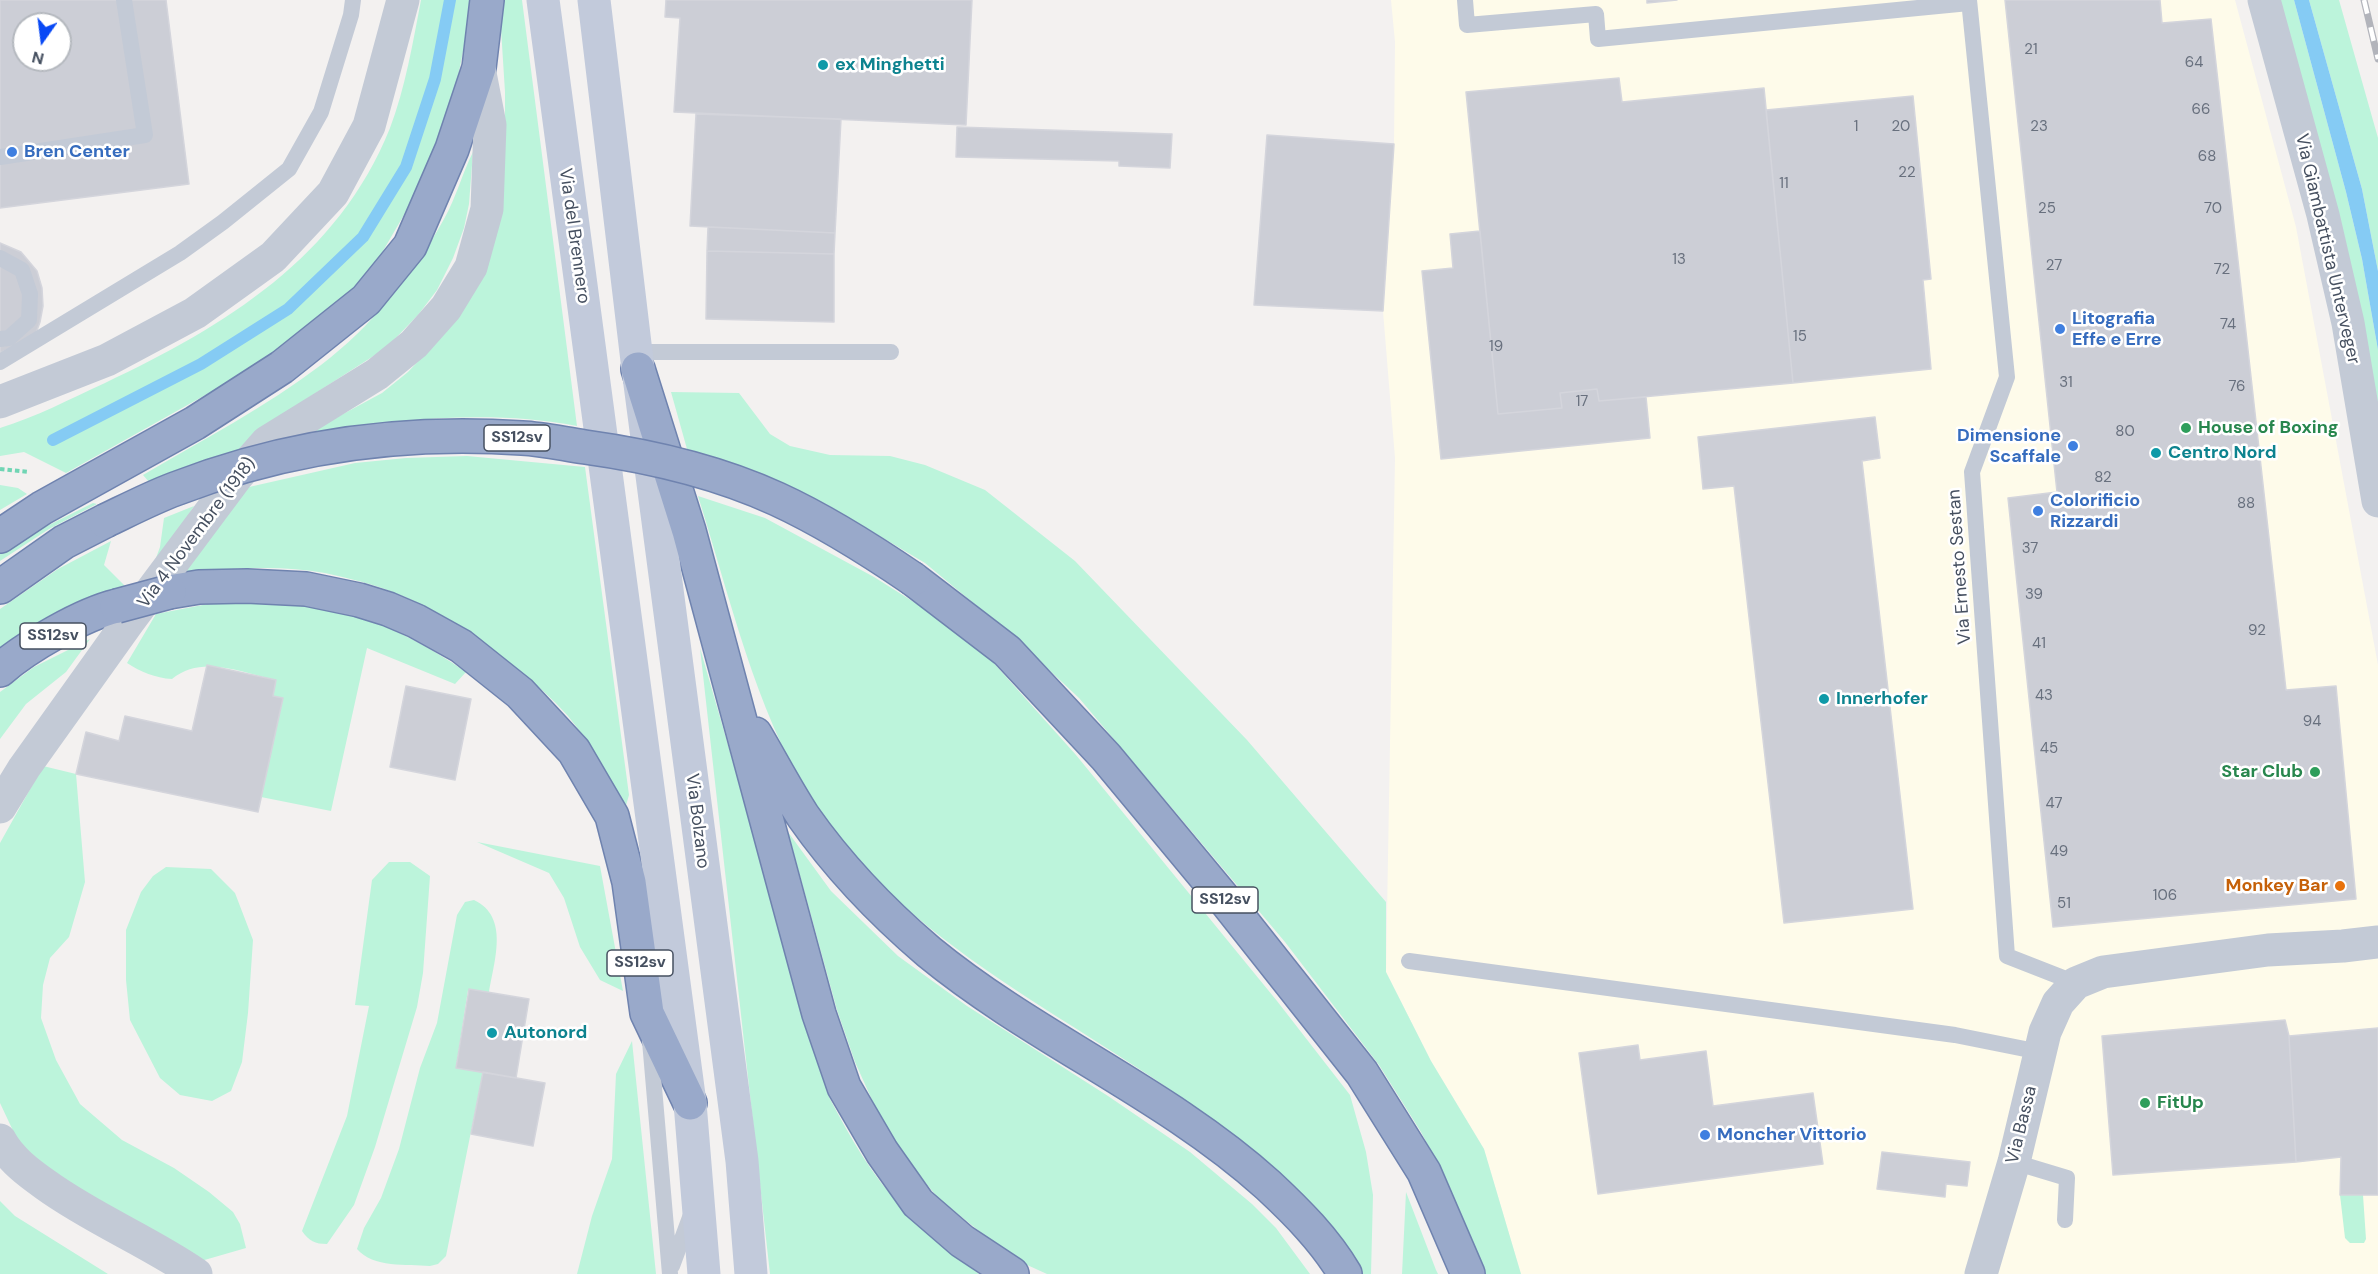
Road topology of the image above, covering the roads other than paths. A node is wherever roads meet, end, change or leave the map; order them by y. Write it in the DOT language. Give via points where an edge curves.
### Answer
graph roads {
  1 [pos="124,0"];
  2 [pos="353,0"];
  3 [pos="403,0"];
  4 [pos="487,0"];
  5 [pos="543,0"];
  6 [pos="594,0"];
  7 [pos="1465,0"];
  8 [pos="2264,0"];
  9 [pos="1969,2"];
  10 [pos="479,68"];
  11 [pos="0,157"];
  12 [pos="0,258"];
  13 [pos="0,339"];
  14 [pos="891,352"];
  15 [pos="637,361"];
  16 [pos="0,362"];
  17 [pos="0,402"];
  18 [pos="2378,501"];
  19 [pos="0,536"];
  20 [pos="0,587"];
  21 [pos="0,670"];
  22 [pos="737,704"];
  23 [pos="0,807"];
  24 [pos="2378,942"];
  25 [pos="1409,961"];
  26 [pos="2076,983"];
  27 [pos="648,1013"];
  28 [pos="2040,1052"];
  29 [pos="690,1103"];
  30 [pos="0,1140"];
  31 [pos="2014,1162"];
  32 [pos="698,1197"];
  33 [pos="2065,1220"];
  34 [pos="670,1272"];
  35 [pos="196,1274"];
  36 [pos="704,1274"];
  37 [pos="751,1274"];
  38 [pos="1012,1274"];
  39 [pos="1345,1274"];
  40 [pos="1468,1274"];
  41 [pos="1982,1274"];
  1 -- 11 [label="lane" via="145,135"];
  2 -- 16 [label="lane" via="321,112 289,169 180,253"];
  3 -- 17 [label="street" via="369,126 333,193 273,257 195,313 107,360"];
  4 -- 10 [label="highway"];
  5 -- 29 [label="main road, Via del Brennero"];
  6 -- 15 [label="main road"];
  7 -- 9 [label="lane" via="1467,25 1596,14 1598,39"];
  8 -- 18 [label="street, Via Giambattista Unterveger" via="2323,216 2345,313"];
  9 -- 26 [label="lane, Via Ernesto Sestan" via="2007,377 1972,472 2007,956"];
  10 -- 19 [label="highway" via="452,149 410,246 366,300 282,367 195,423 42,508"];
  10 -- 23 [label="street, Via 4 Novembre (1918)" via="490,125 487,209 471,267 446,308 414,345 377,374 267,442 129,621"];
  12 -- 13 [label="lane" via="22,270 30,294 29,320 9,338"];
  14 -- 15 [label="lane"];
  15 -- 22 [label="highway"];
  15 -- 37 [label="main road, Via Bolzano" via="742,1161"];
  20 -- 40 [label="highway, SS12sv, bridge" via="64,542 174,489 295,452 350,442 433,436 524,438 623,452 705,471 776,498 848,535 1007,651 1106,757 1362,1072 1424,1172"];
  21 -- 27 [label="highway, SS12sv, bridge" via="74,623 111,607 199,587 306,590 369,603 416,621 461,646 520,693 574,751 612,816 629,882"];
  22 -- 38 [label="highway" via="816,1003 844,1087 918,1203 962,1240"];
  22 -- 39 [label="highway" via="804,816 864,892 930,952 1002,1004 1238,1158 1289,1204 1332,1252"];
  24 -- 26 [label="street" via="2268,950 2115,970"];
  25 -- 28 [label="lane" via="1954,1035"];
  26 -- 28 [label="street, Via Bassa" via="2058,1003"];
  27 -- 29 [label="highway, SS12sv"];
  27 -- 34 [label="lane"];
  28 -- 31 [label="street, Via Bassa"];
  29 -- 32 [label="main road"];
  30 -- 35 [label="street" via="24,1169 77,1208"];
  31 -- 33 [label="lane" via="2067,1178"];
  31 -- 41 [label="street, Via Bassa"];
  32 -- 34 [label="lane"];
  32 -- 36 [label="main road"];
}
